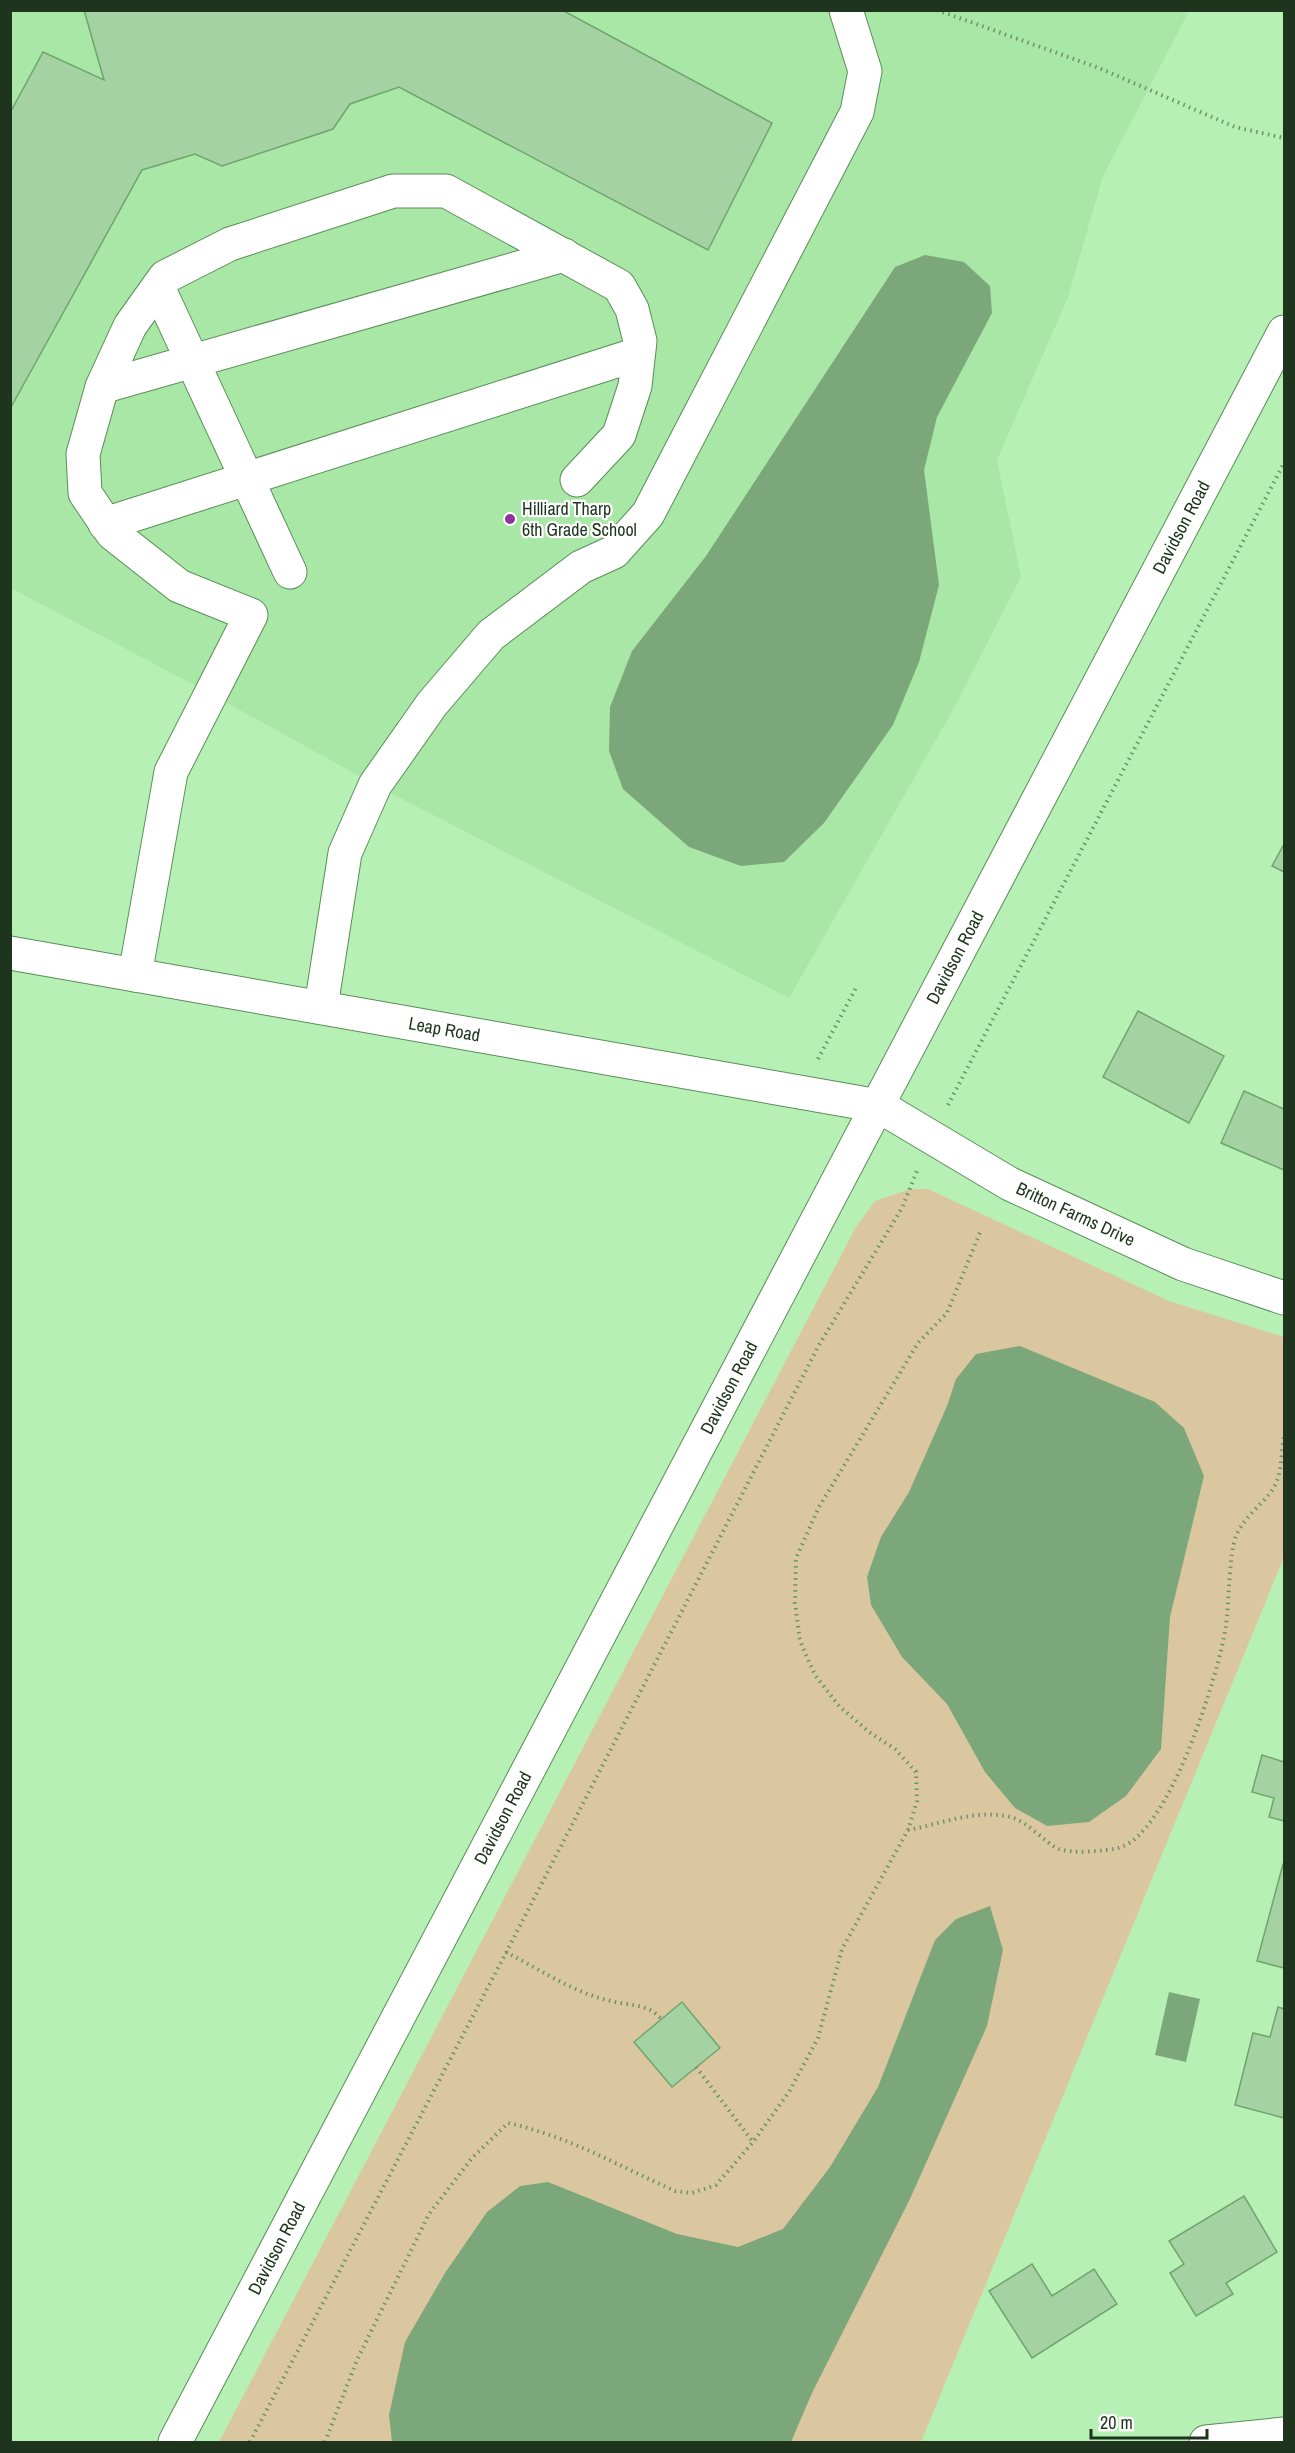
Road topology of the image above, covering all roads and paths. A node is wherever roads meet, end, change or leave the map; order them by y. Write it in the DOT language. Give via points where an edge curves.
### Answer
graph roads {
  1 [pos="846,10"];
  2 [pos="937,10"];
  3 [pos="1284,138"];
  4 [pos="564,255"];
  5 [pos="158,287"];
  6 [pos="1284,332"];
  7 [pos="638,354"];
  8 [pos="192,361"];
  9 [pos="102,387"];
  10 [pos="1284,463"];
  11 [pos="247,479"];
  12 [pos="577,480"];
  13 [pos="105,524"];
  14 [pos="290,572"];
  15 [pos="10,953"];
  16 [pos="135,975"];
  17 [pos="857,986"];
  18 [pos="321,1007"];
  19 [pos="838,1024"];
  20 [pos="879,1106"];
  21 [pos="931,1137"];
  22 [pos="981,1230"];
  23 [pos="1284,1299"];
  24 [pos="1284,1437"];
  25 [pos="908,1830"];
  26 [pos="506,1952"];
  27 [pos="661,2019"];
  28 [pos="696,2067"];
  29 [pos="753,2142"];
  30 [pos="1284,2434"];
  31 [pos="175,2442"];
  32 [pos="250,2442"];
  33 [pos="325,2442"];
  34 [pos="1206,2442"];
  1 -- 18 [label="main road" via="865,71 857,112 648,514 614,552 581,567 491,635 432,704 375,785 345,853"];
  2 -- 3 [label="path" via="1099,68 1235,127"];
  4 -- 5 [label="main road" via="446,191 393,191 230,244 165,277"];
  4 -- 7 [label="main road" via="619,286 632,309 640,341"];
  4 -- 8 [label="main road"];
  5 -- 8 [label="main road"];
  5 -- 9 [label="main road" via="130,326"];
  6 -- 20 [label="main road, Davidson Road"];
  7 -- 11 [label="main road"];
  7 -- 12 [label="main road" via="635,386 620,435"];
  8 -- 9 [label="main road"];
  8 -- 11 [label="main road"];
  9 -- 13 [label="main road" via="83,454 85,493"];
  10 -- 21 [label="path"];
  11 -- 13 [label="main road"];
  11 -- 14 [label="main road"];
  13 -- 16 [label="main road" via="179,586 251,615 171,772"];
  15 -- 16 [label="main road, Leap Road"];
  16 -- 18 [label="main road, Leap Road"];
  17 -- 19 [label="path"];
  18 -- 20 [label="main road, Leap Road"];
  20 -- 21 [label="main road, Britton Farms Drive"];
  20 -- 31 [label="main road, Davidson Road"];
  21 -- 23 [label="main road, Britton Farms Drive" via="1010,1184 1182,1264"];
  21 -- 26 [label="path" via="902,1208 819,1345"];
  22 -- 25 [label="path" via="947,1313 918,1343 819,1508 796,1558 795,1603 800,1641 816,1675 838,1706 895,1749 916,1772 917,1801"];
  24 -- 25 [label="path" via="1281,1469 1271,1492 1236,1536 1219,1665 1203,1716 1185,1761 1142,1832 1121,1848 1093,1852 1059,1849 1008,1816 972,1815"];
  25 -- 29 [label="path" via="842,1949 818,2038 789,2092"];
  26 -- 27 [label="path" via="609,2001 638,2005"];
  26 -- 32 [label="path"];
  28 -- 29 [label="path"];
  29 -- 33 [label="path" via="716,2185 692,2193 675,2191 544,2131 508,2123 472,2158 429,2214 357,2360"];
  30 -- 34 [label="main road"];
}
